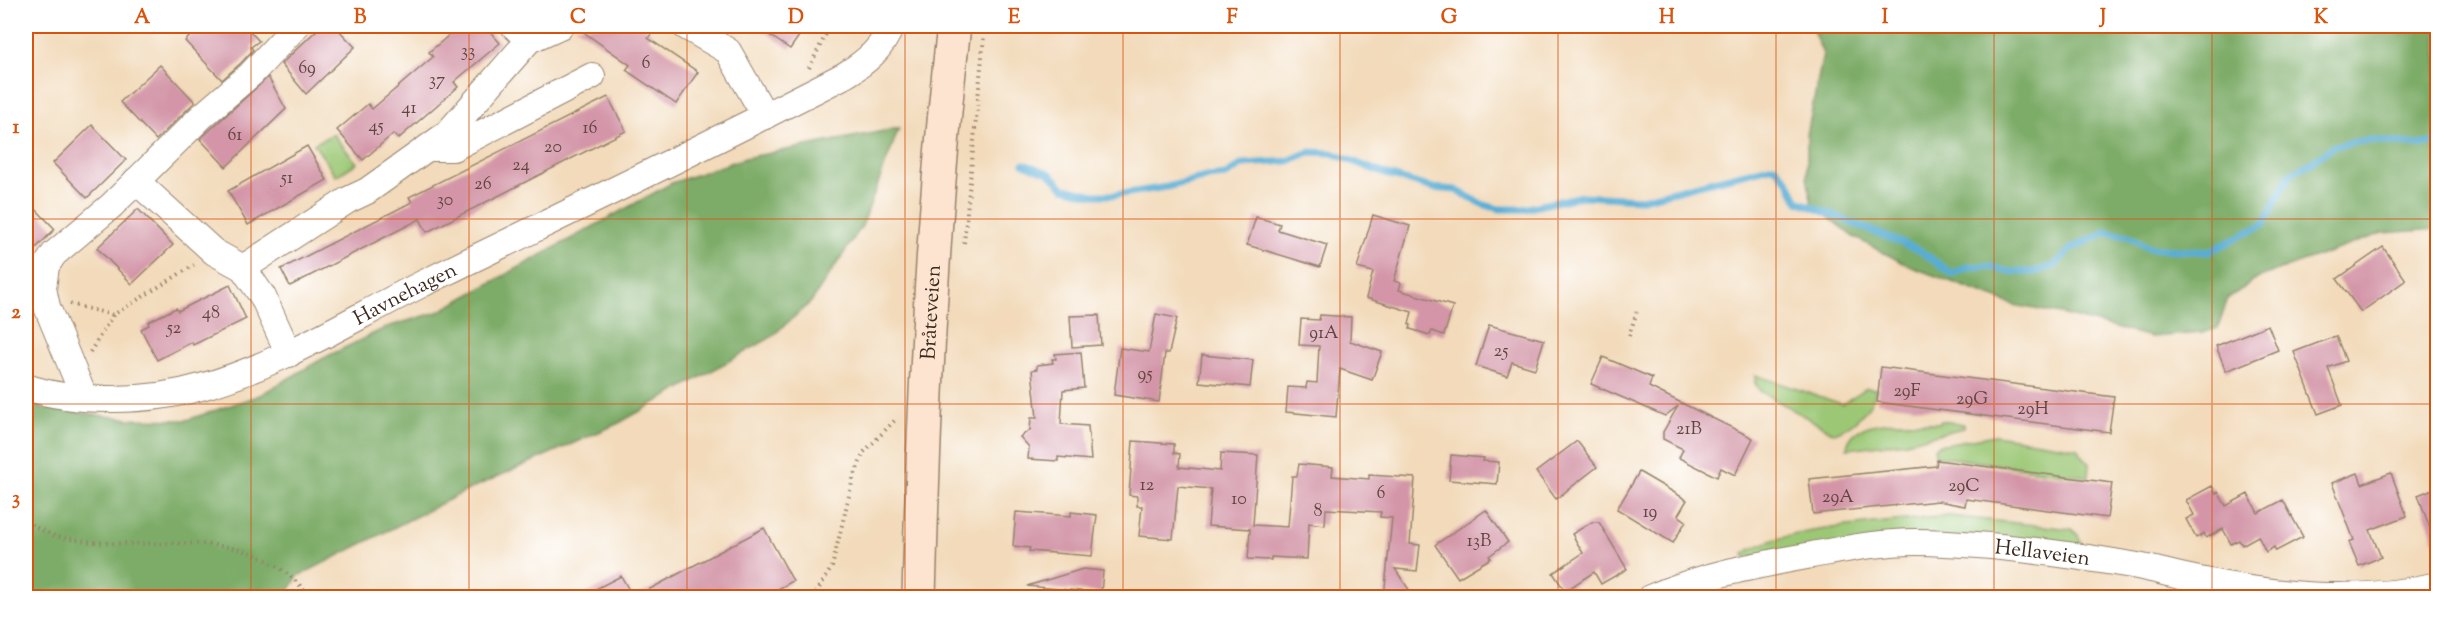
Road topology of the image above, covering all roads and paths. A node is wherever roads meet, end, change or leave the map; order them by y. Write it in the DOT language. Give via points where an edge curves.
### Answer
graph roads {
  1 [pos="296,26"];
  2 [pos="560,26"];
  3 [pos="685,26"];
  4 [pos="830,26"];
  5 [pos="891,26"];
  6 [pos="954,26"];
  7 [pos="985,26"];
  8 [pos="522,33"];
  9 [pos="592,76"];
  10 [pos="807,76"];
  11 [pos="765,116"];
  12 [pos="428,149"];
  13 [pos="136,181"];
  14 [pos="964,245"];
  15 [pos="214,252"];
  16 [pos="243,268"];
  17 [pos="43,280"];
  18 [pos="1637,311"];
  19 [pos="113,315"];
  20 [pos="1629,336"];
  21 [pos="95,348"];
  22 [pos="289,354"];
  23 [pos="26,387"];
  24 [pos="84,397"];
  25 [pos="898,418"];
  26 [pos="26,522"];
  27 [pos="2438,585"];
  28 [pos="1662,595"];
  29 [pos="311,597"];
  30 [pos="813,597"];
  31 [pos="919,597"];
  1 -- 13 [label="street" via="251,74"];
  2 -- 8 [label="street"];
  3 -- 11 [label="street" via="728,51"];
  4 -- 10 [label="path"];
  5 -- 11 [label="street, Havnehagen" via="886,39 867,61"];
  6 -- 31 [label="main road, Bråteveien" via="928,317"];
  7 -- 14 [label="path"];
  8 -- 12 [label="street" via="447,134"];
  9 -- 12 [label="street" via="453,148"];
  11 -- 22 [label="street, Havnehagen" via="413,288"];
  12 -- 16 [label="street"];
  13 -- 15 [label="street"];
  13 -- 17 [label="street" via="54,254"];
  15 -- 16 [label="street"];
  15 -- 19 [label="path"];
  16 -- 22 [label="street" via="263,297"];
  17 -- 19 [label="path" via="70,304"];
  17 -- 24 [label="street" via="47,307"];
  18 -- 20 [label="path"];
  19 -- 21 [label="path"];
  22 -- 24 [label="street, Havnehagen" via="200,388 166,395"];
  23 -- 24 [label="street, Havnehagen"];
  25 -- 30 [label="path" via="864,452 853,479 832,567"];
  26 -- 29 [label="path" via="59,537 80,540 220,545 250,551 277,564"];
  27 -- 28 [label="street, Hellaveien" via="2355,596 2293,596 2041,552 1914,542 1863,546 1772,562 1701,578"];
}
